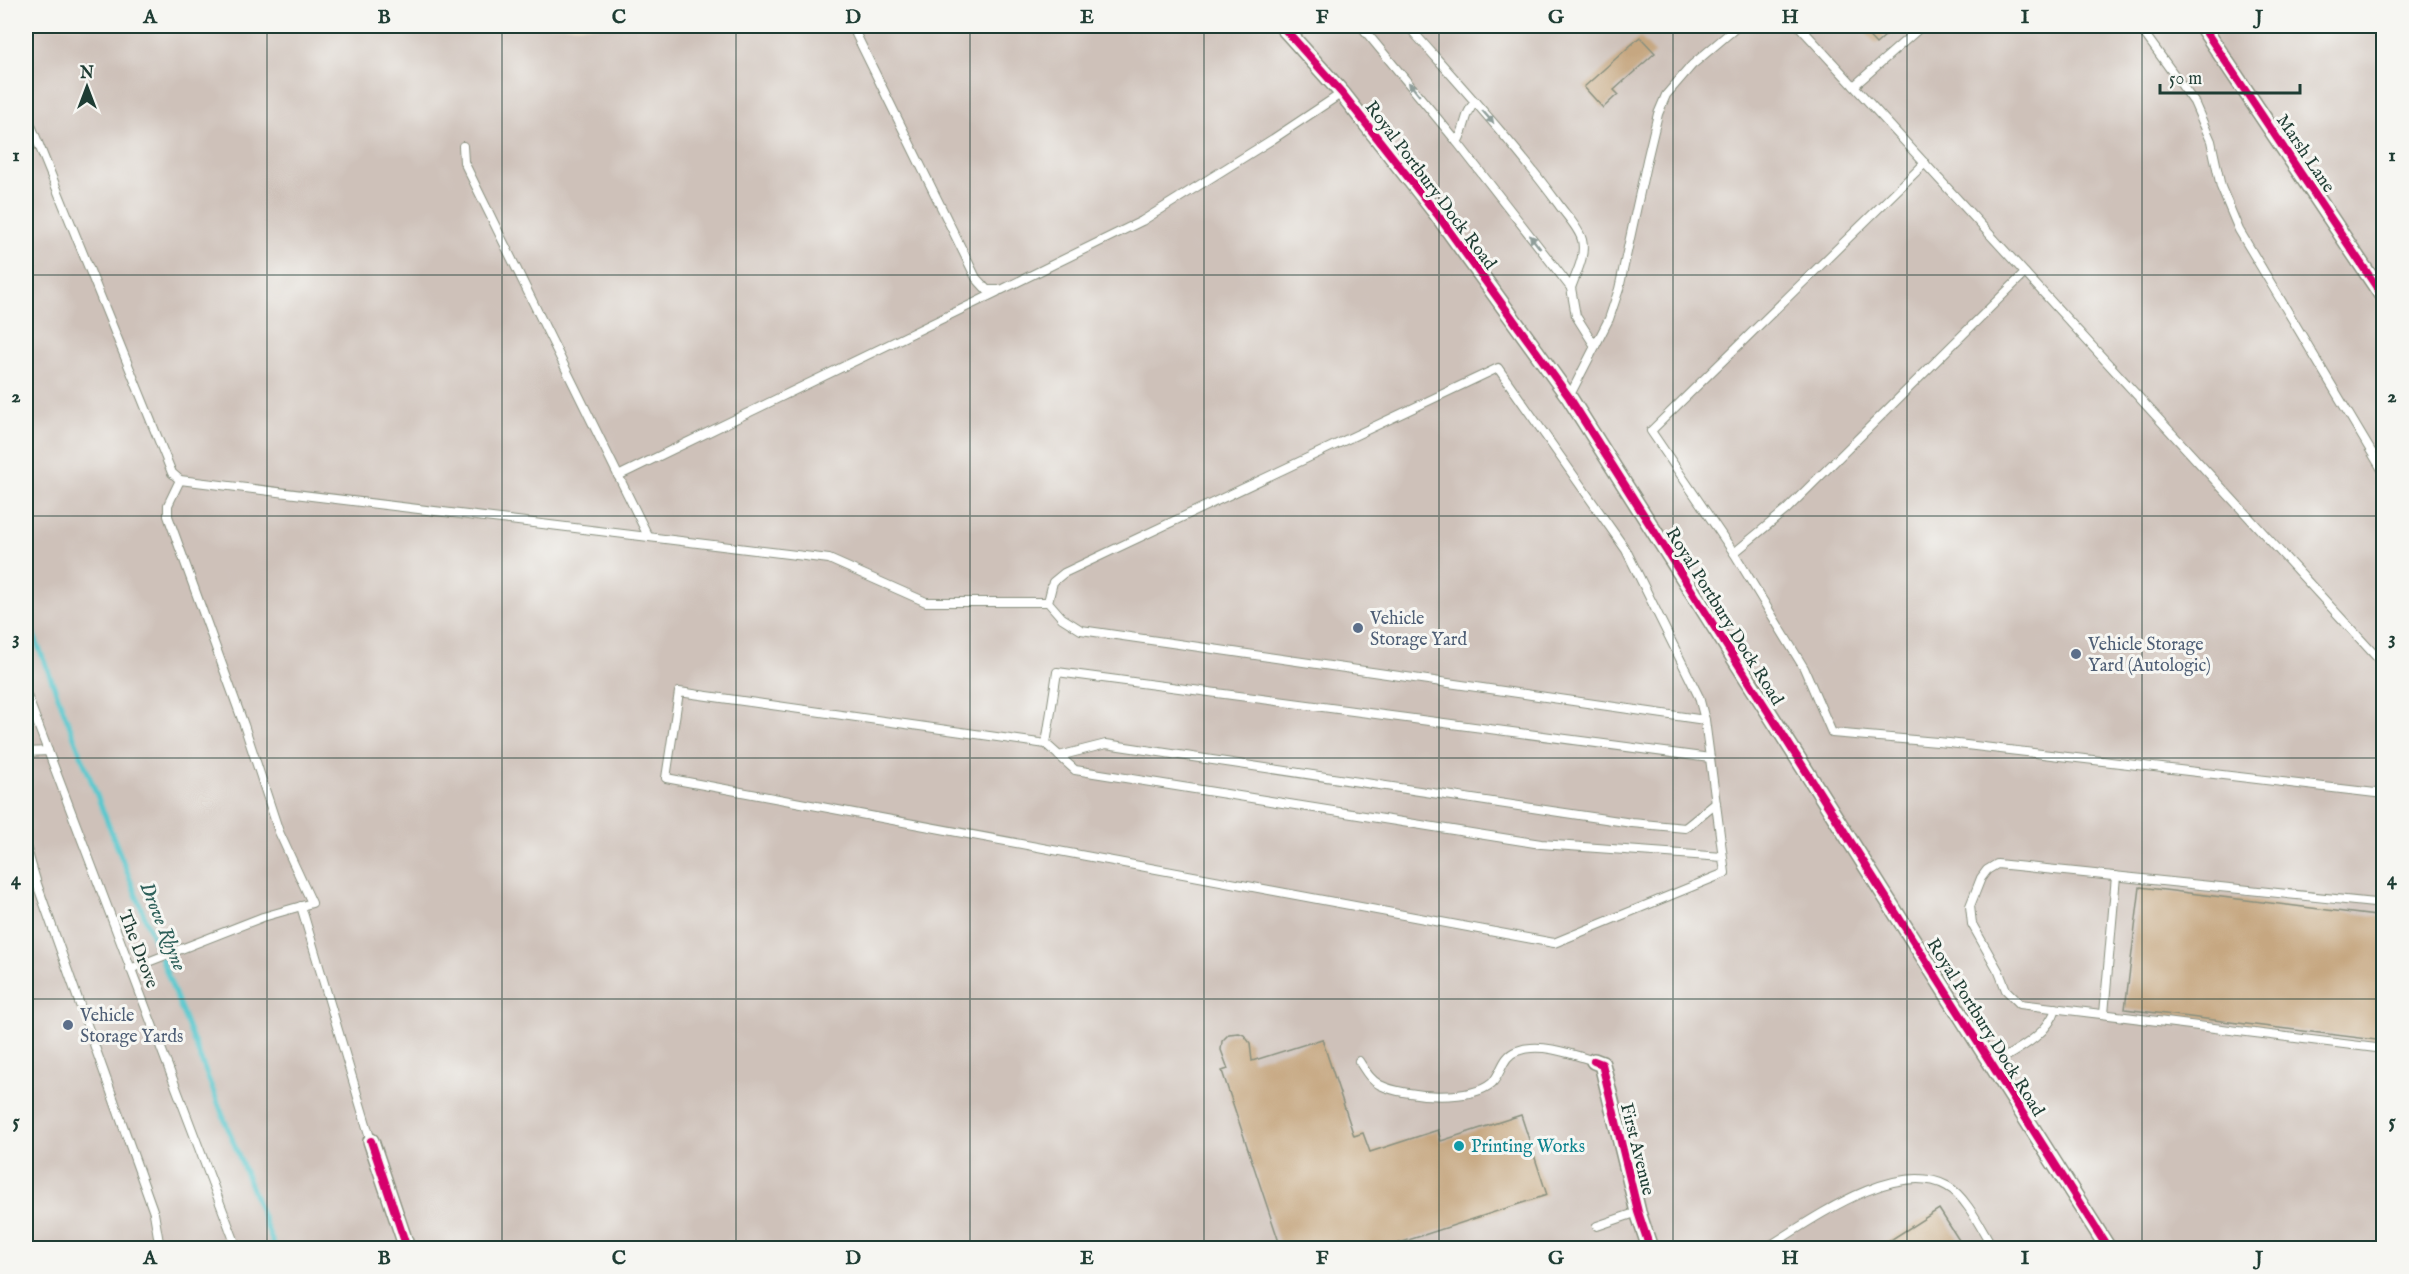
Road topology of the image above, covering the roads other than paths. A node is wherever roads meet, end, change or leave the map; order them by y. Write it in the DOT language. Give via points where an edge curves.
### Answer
graph roads {
  1 [pos="852,26"];
  2 [pos="1282,26"];
  3 [pos="1361,26"];
  4 [pos="1408,26"];
  5 [pos="1738,26"];
  6 [pos="1799,26"];
  7 [pos="1922,26"];
  8 [pos="2139,26"];
  9 [pos="2202,26"];
  10 [pos="1854,86"];
  11 [pos="1342,93"];
  12 [pos="1475,102"];
  13 [pos="26,113"];
  14 [pos="1457,142"];
  15 [pos="463,146"];
  16 [pos="1925,163"];
  17 [pos="2025,273"];
  18 [pos="1570,288"];
  19 [pos="1000,290"];
  20 [pos="2384,298"];
  21 [pos="1595,346"];
  22 [pos="1569,397"];
  23 [pos="2384,473"];
  24 [pos="618,476"];
  25 [pos="180,480"];
  26 [pos="648,536"];
  27 [pos="1734,553"];
  28 [pos="1048,602"];
  29 [pos="2384,665"];
  30 [pos="26,693"];
  31 [pos="1705,720"];
  32 [pos="1046,744"];
  33 [pos="26,752"];
  34 [pos="48,752"];
  35 [pos="1059,756"];
  36 [pos="1710,758"];
  37 [pos="2384,794"];
  38 [pos="1716,803"];
  39 [pos="26,846"];
  40 [pos="1723,857"];
  41 [pos="2116,876"];
  42 [pos="2384,904"];
  43 [pos="301,906"];
  44 [pos="130,969"];
  45 [pos="2056,1008"];
  46 [pos="2104,1014"];
  47 [pos="2384,1049"];
  48 [pos="1359,1061"];
  49 [pos="1594,1061"];
  50 [pos="1992,1065"];
  51 [pos="371,1141"];
  52 [pos="1638,1212"];
  53 [pos="1597,1226"];
  54 [pos="160,1248"];
  55 [pos="237,1248"];
  56 [pos="407,1248"];
  57 [pos="1650,1248"];
  58 [pos="1766,1248"];
  59 [pos="1994,1248"];
  60 [pos="2108,1248"];
  1 -- 19 [label="lane" via="976,278 987,290"];
  2 -- 11 [label="street, Royal Portbury Dock Road"];
  14 -- 3 [label="lane, one-way"];
  4 -- 12 [label="lane"];
  5 -- 21 [label="lane" via="1692,65 1666,95 1652,137 1619,289"];
  6 -- 10 [label="lane"];
  7 -- 10 [label="lane"];
  8 -- 23 [label="lane" via="2194,102 2211,141 2221,188 2239,230"];
  9 -- 20 [label="street, Marsh Lane"];
  10 -- 16 [label="lane"];
  11 -- 19 [label="lane" via="1142,221"];
  11 -- 22 [label="street, Royal Portbury Dock Road" via="1437,214"];
  12 -- 14 [label="lane" via="1469,108 1463,135"];
  12 -- 18 [label="lane, one-way" via="1582,237 1582,258"];
  13 -- 25 [label="lane" via="172,473"];
  18 -- 14 [label="lane, one-way"];
  15 -- 24 [label="lane" via="464,162"];
  16 -- 17 [label="lane"];
  16 -- 27 [label="lane" via="1651,431"];
  17 -- 27 [label="lane" via="1786,510"];
  17 -- 29 [label="lane"];
  18 -- 21 [label="lane" via="1576,316"];
  19 -- 24 [label="lane"];
  21 -- 22 [label="lane"];
  22 -- 50 [label="street, Royal Portbury Dock Road"];
  24 -- 26 [label="lane"];
  25 -- 26 [label="lane"];
  25 -- 43 [label="lane" via="168,505 168,516 279,832 312,903"];
  26 -- 28 [label="lane" via="829,559 926,602"];
  27 -- 37 [label="lane" via="1804,668 1832,733 1950,743"];
  28 -- 31 [label="lane" via="1062,618 1081,630"];
  28 -- 31 [label="lane" via="1053,582 1064,573 1498,368 1626,550 1699,697"];
  30 -- 34 [label="lane, The Drove"];
  31 -- 36 [label="lane"];
  32 -- 35 [label="lane"];
  32 -- 36 [label="lane" via="1057,672"];
  32 -- 40 [label="lane" via="679,692 666,778 1554,943 1725,873"];
  33 -- 34 [label="lane"];
  34 -- 44 [label="lane, The Drove"];
  35 -- 38 [label="lane" via="1106,744 1685,828"];
  35 -- 40 [label="lane" via="1075,770 1541,844"];
  36 -- 38 [label="lane"];
  38 -- 40 [label="lane"];
  39 -- 54 [label="lane" via="154,1213"];
  41 -- 42 [label="lane"];
  41 -- 45 [label="lane" via="1997,864 1987,870 1973,892 1972,924 2006,990 2020,1004"];
  41 -- 46 [label="lane"];
  43 -- 44 [label="lane"];
  43 -- 51 [label="lane"];
  44 -- 55 [label="lane, The Drove"];
  45 -- 46 [label="lane"];
  45 -- 50 [label="lane" via="2052,1021 2021,1048"];
  46 -- 47 [label="lane"];
  48 -- 49 [label="lane" via="1379,1085 1401,1093 1425,1095 1482,1089 1493,1082 1505,1060 1524,1049 1536,1048"];
  49 -- 52 [label="street, First Avenue" via="1602,1064"];
  50 -- 60 [label="street, Royal Portbury Dock Road"];
  51 -- 56 [label="street"];
  52 -- 53 [label="lane"];
  52 -- 57 [label="street, First Avenue"];
  58 -- 59 [label="lane" via="1854,1194 1918,1179 1947,1186 1960,1196"];
}
